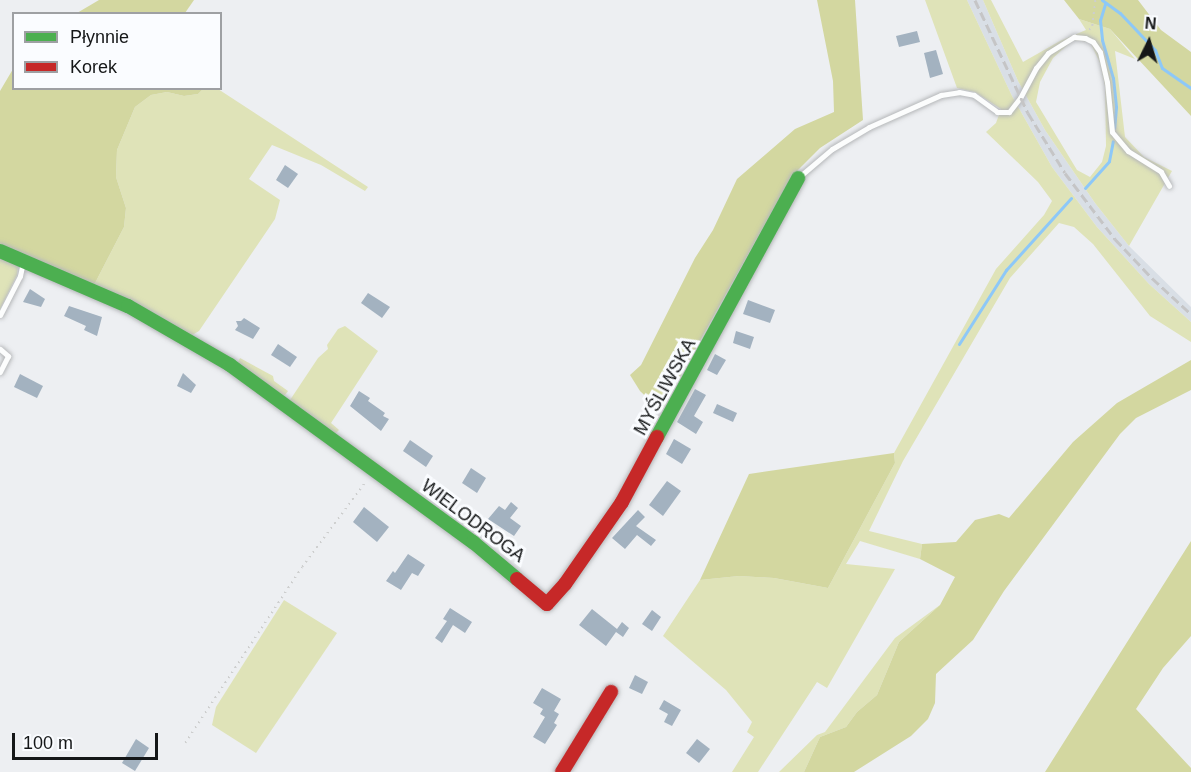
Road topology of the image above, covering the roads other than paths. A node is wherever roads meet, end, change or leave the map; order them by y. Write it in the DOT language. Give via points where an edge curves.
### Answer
graph roads {
  1 [pos="798,178"];
  2 [pos="1169,186"];
  3 [pos="0,251"];
  4 [pos="23,261"];
  5 [pos="0,315"];
  6 [pos="0,349"];
  7 [pos="0,372"];
  8 [pos="547,604"];
  9 [pos="610,692"];
  10 [pos="562,772"];
  1 -- 2 [label="lane" via="819,159 869,127 941,95 974,95 997,112 1009,112 1035,68 1048,53 1074,37 1093,42 1104,63 1112,132 1128,151 1161,172"];
  1 -- 8 [label="street, MYŚLIWSKA" via="622,502 566,584"];
  3 -- 4 [label="street, WIELODROGA"];
  4 -- 5 [label="lane" via="20,276"];
  4 -- 8 [label="street, WIELODROGA" via="128,306 239,371 488,553"];
  6 -- 7 [label="lane" via="8,356"];
  9 -- 10 [label="street"];
}
